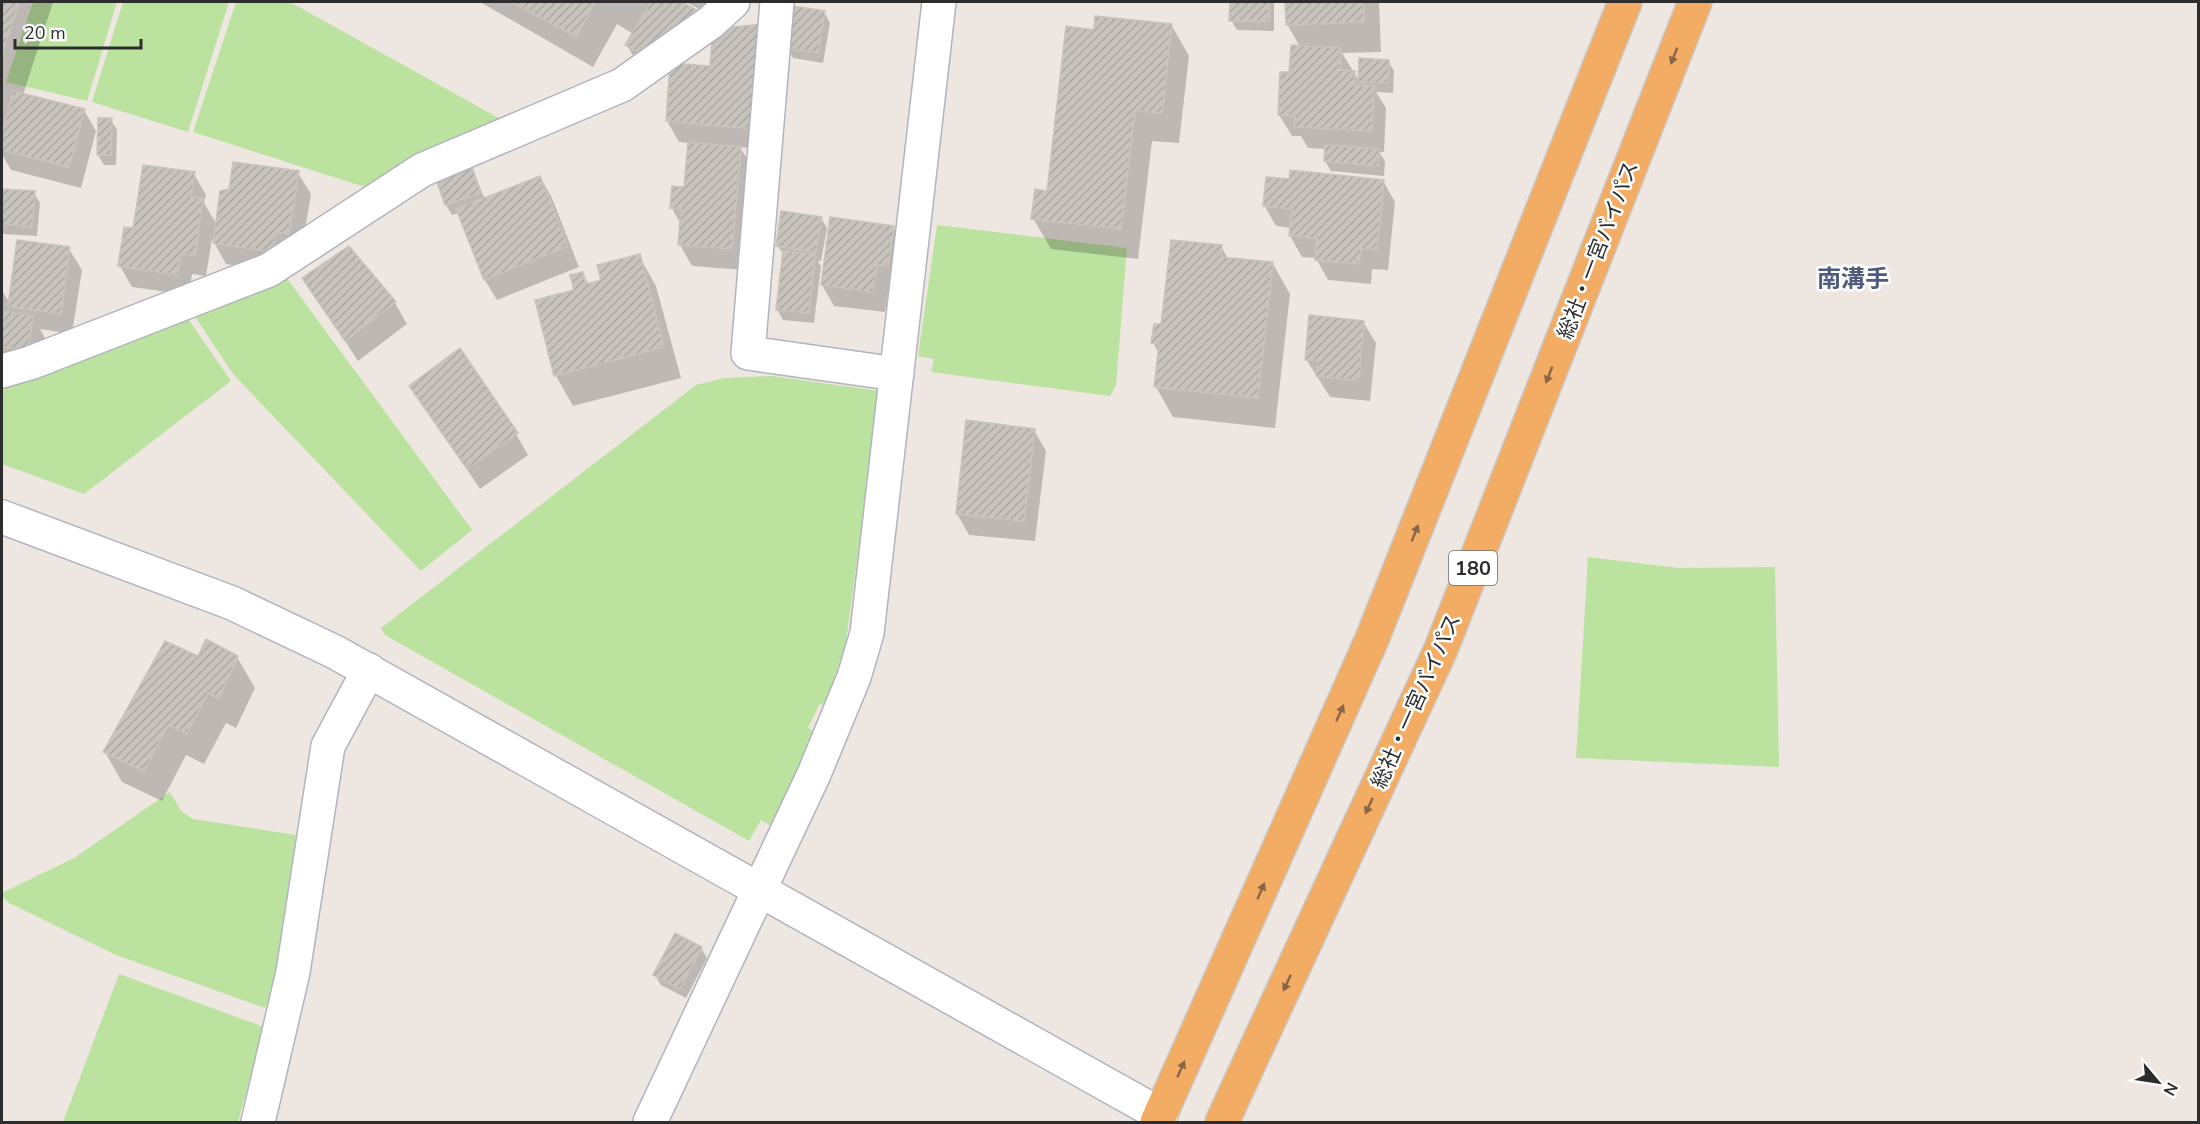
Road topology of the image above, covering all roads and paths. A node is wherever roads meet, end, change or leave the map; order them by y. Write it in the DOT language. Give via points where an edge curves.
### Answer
graph roads {
  1 [pos="733,2"];
  2 [pos="777,2"];
  3 [pos="939,2"];
  4 [pos="1625,2"];
  5 [pos="1695,2"];
  6 [pos="2,371"];
  7 [pos="897,374"];
  8 [pos="2,517"];
  9 [pos="369,670"];
  10 [pos="759,889"];
  11 [pos="1159,1118"];
  12 [pos="258,1122"];
  13 [pos="650,1122"];
  14 [pos="1222,1122"];
  1 -- 6 [label="street" via="622,85 422,170 269,270"];
  2 -- 7 [label="street" via="748,353"];
  3 -- 7 [label="street"];
  11 -- 4 [label="highway, one-way" via="1372,639"];
  5 -- 14 [label="highway, 総社・一宮バイパス / 180, one-way" via="1441,649"];
  7 -- 10 [label="street" via="867,633 854,677 814,774"];
  8 -- 9 [label="street" via="232,603"];
  9 -- 10 [label="street"];
  9 -- 12 [label="street" via="328,746 293,972"];
  10 -- 11 [label="street"];
  10 -- 13 [label="street"];
}
